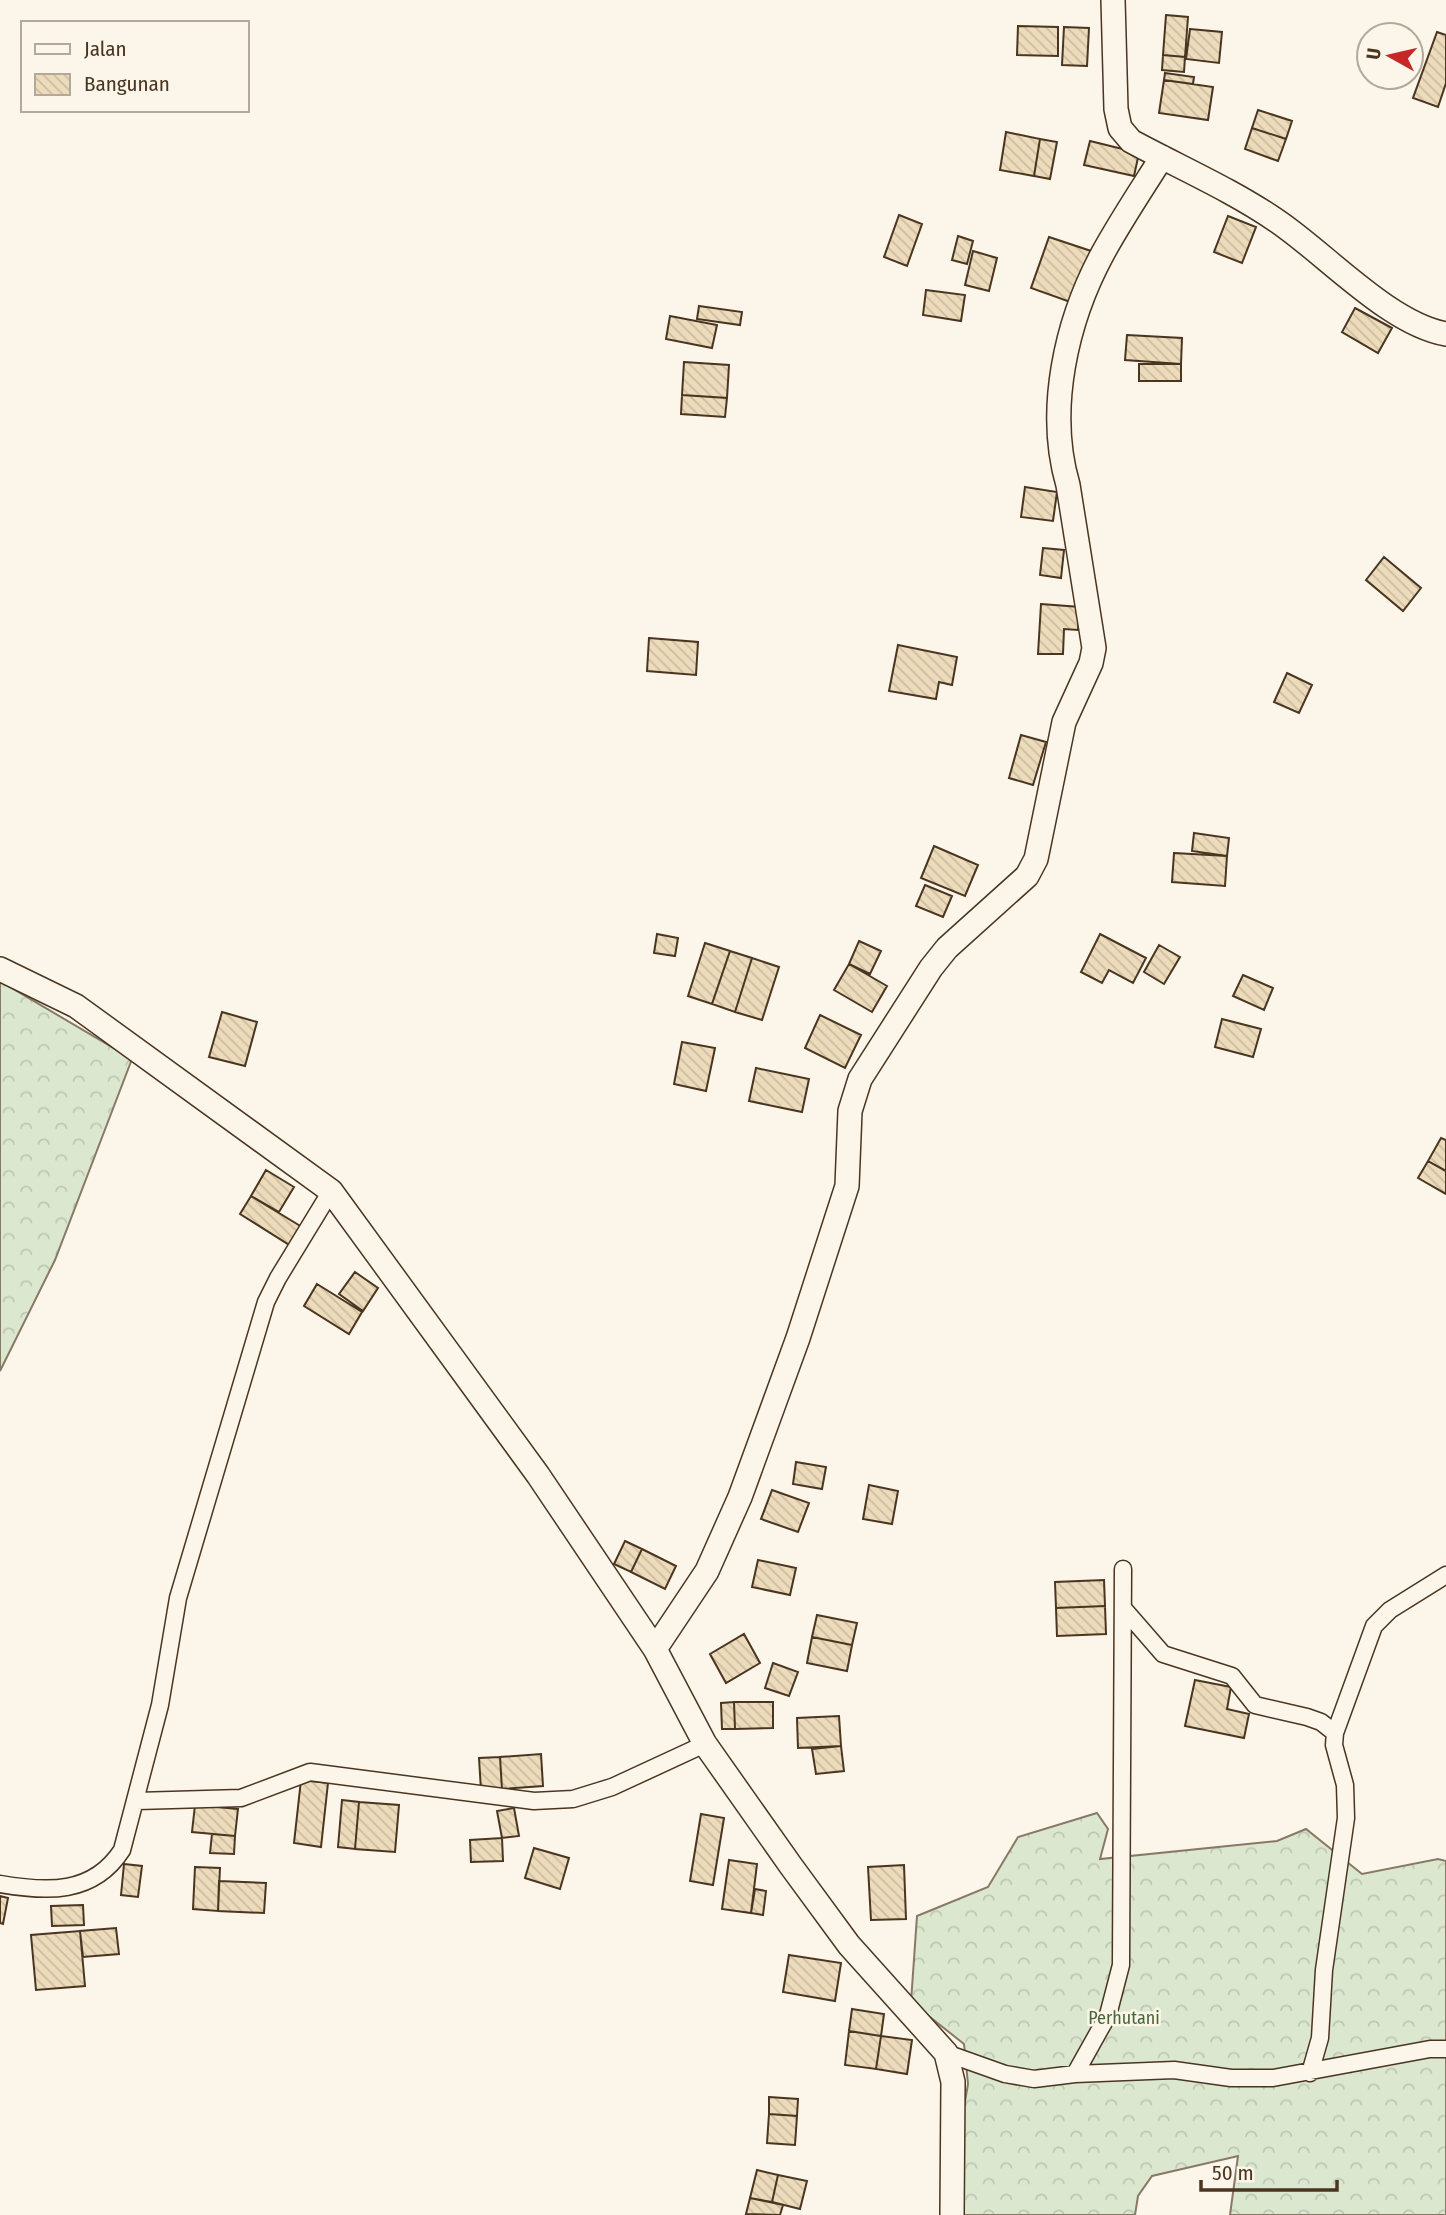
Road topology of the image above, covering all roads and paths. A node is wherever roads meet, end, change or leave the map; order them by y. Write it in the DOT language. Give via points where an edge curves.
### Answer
graph roads {
  1 [pos="1113,0"];
  2 [pos="1162,158"];
  3 [pos="1446,334"];
  4 [pos="0,969"];
  5 [pos="331,1191"];
  6 [pos="1123,1569"];
  7 [pos="1446,1575"];
  8 [pos="1123,1608"];
  9 [pos="655,1648"];
  10 [pos="1335,1733"];
  11 [pos="705,1744"];
  12 [pos="137,1801"];
  13 [pos="0,1884"];
  14 [pos="1446,2049"];
  15 [pos="946,2053"];
  16 [pos="980,2066"];
  17 [pos="1310,2073"];
  18 [pos="1075,2074"];
  19 [pos="953,2082"];
  20 [pos="952,2215"];
  1 -- 2 [label="street" via="1120,128 1131,141"];
  2 -- 3 [label="street" via="1276,220 1395,312"];
  2 -- 9 [label="street" via="1102,254 1086,292 1059,395 1060,459 1094,648 1063,722 1036,859 1027,876 930,968 860,1079 850,1111 847,1186 798,1338 708,1571"];
  4 -- 5 [label="street" via="76,1006"];
  5 -- 9 [label="street" via="538,1475"];
  5 -- 12 [label="street" via="266,1303 178,1598 160,1705"];
  6 -- 8 [label="street"];
  7 -- 10 [label="street" via="1390,1610 1374,1626"];
  8 -- 10 [label="street" via="1163,1654 1232,1676 1255,1705 1307,1717"];
  8 -- 18 [label="street" via="1121,1965 1108,2015"];
  9 -- 11 [label="street"];
  10 -- 17 [label="street" via="1346,1818 1324,1970 1320,2038"];
  11 -- 12 [label="street" via="612,1787 573,1799 534,1801 310,1772 241,1798"];
  11 -- 15 [label="street" via="849,1945"];
  12 -- 13 [label="street" via="122,1850 111,1865 58,1891"];
  14 -- 17 [label="street"];
  15 -- 16 [label="street"];
  15 -- 19 [label="street"];
  16 -- 18 [label="street" via="1034,2079"];
  16 -- 19 [label="street"];
  17 -- 18 [label="street" via="1273,2078 1174,2070"];
  19 -- 20 [label="street"];
}
